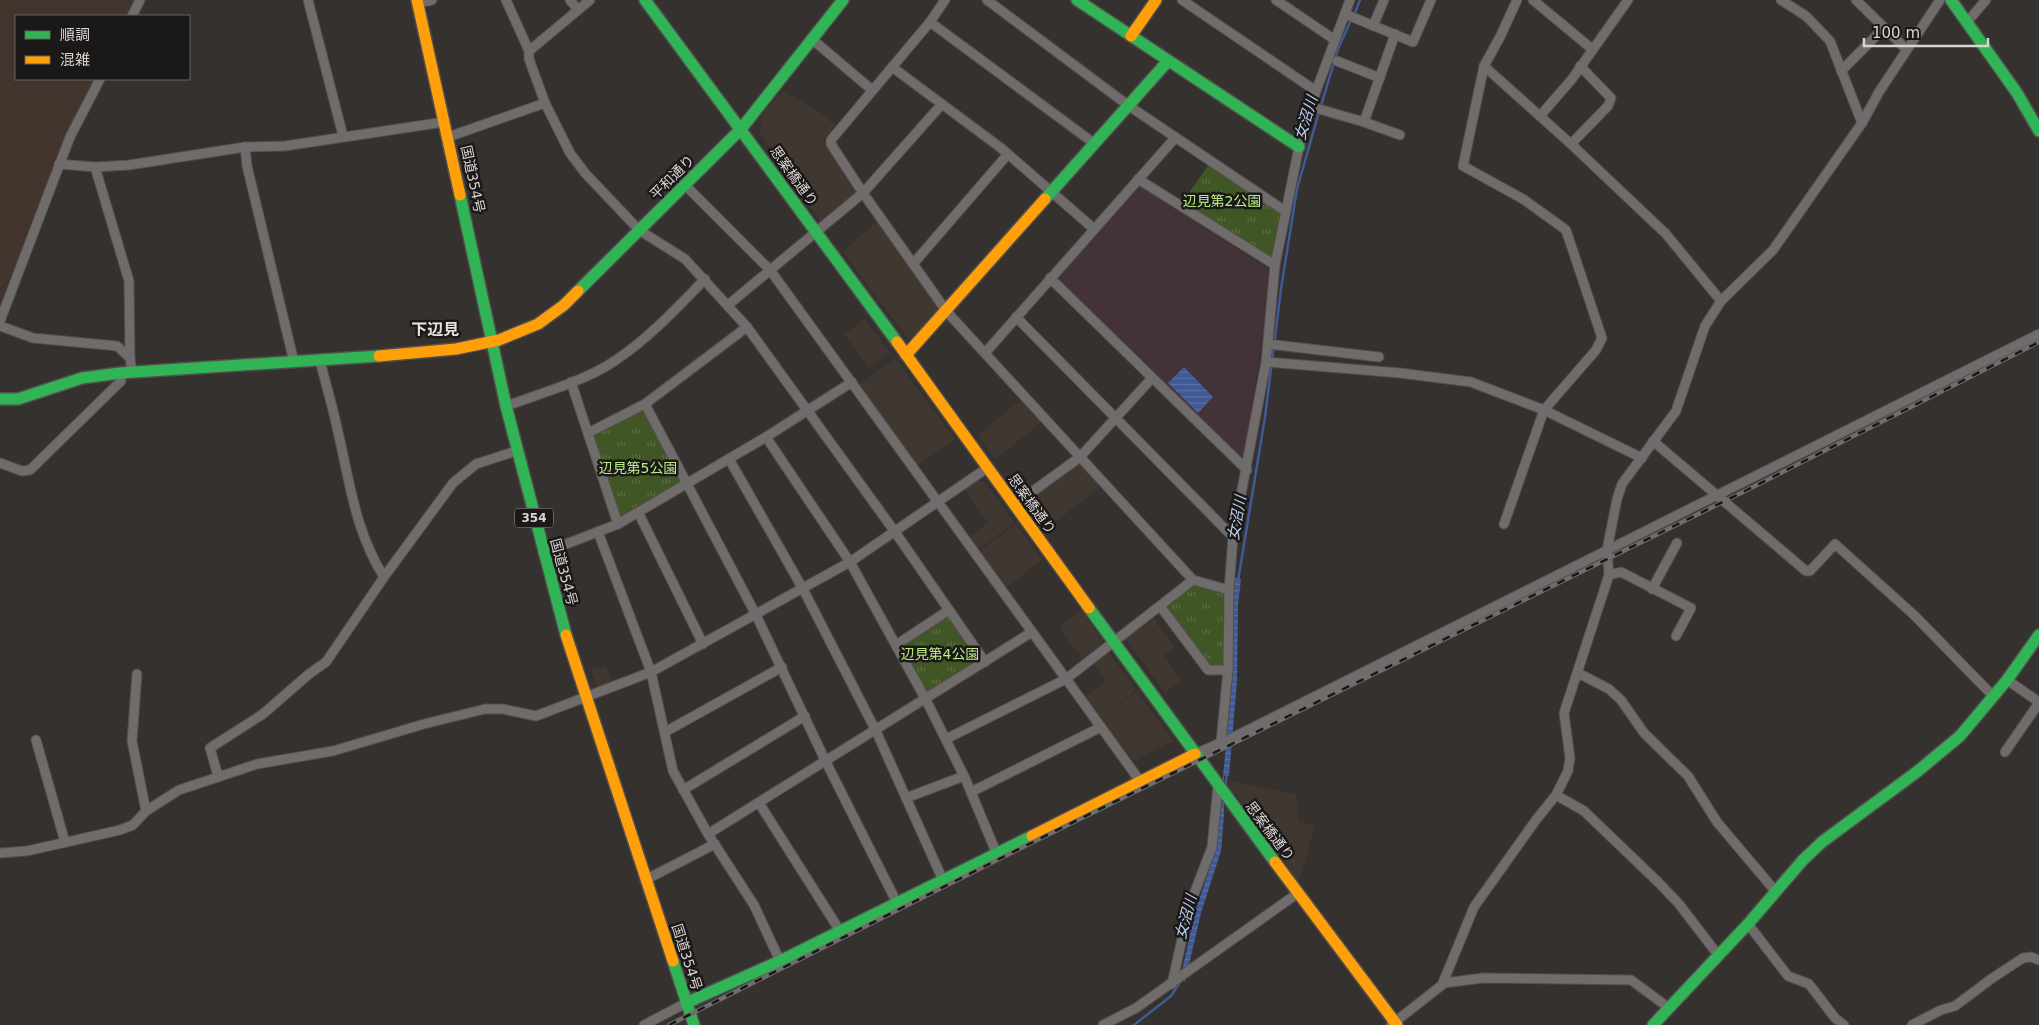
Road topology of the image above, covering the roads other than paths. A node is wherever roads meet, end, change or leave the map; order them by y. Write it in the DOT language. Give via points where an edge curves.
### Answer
graph roads {
  1 [pos="140,0"];
  2 [pos="308,0"];
  3 [pos="432,0"];
  4 [pos="506,0"];
  5 [pos="570,0"];
  6 [pos="590,0"];
  7 [pos="645,0"];
  8 [pos="843,0"];
  9 [pos="944,0"];
  10 [pos="987,0"];
  11 [pos="1077,0"];
  12 [pos="1156,0"];
  13 [pos="1182,0"];
  14 [pos="1276,0"];
  15 [pos="1350,0"];
  16 [pos="1384,0"];
  17 [pos="1431,0"];
  18 [pos="1517,0"];
  19 [pos="1533,0"];
  20 [pos="1628,0"];
  21 [pos="1781,0"];
  22 [pos="1856,0"];
  23 [pos="1940,0"];
  24 [pos="1951,0"];
  25 [pos="1986,0"];
  26 [pos="418,2"];
  27 [pos="578,10"];
  28 [pos="1345,14"];
  29 [pos="132,15"];
  30 [pos="930,22"];
  31 [pos="1967,22"];
  32 [pos="1373,26"];
  33 [pos="1884,28"];
  34 [pos="1395,34"];
  35 [pos="1131,36"];
  36 [pos="812,40"];
  37 [pos="1335,40"];
  38 [pos="1592,49"];
  39 [pos="1907,50"];
  40 [pos="530,51"];
  41 [pos="1168,61"];
  42 [pos="1337,61"];
  43 [pos="1484,66"];
  44 [pos="1580,66"];
  45 [pos="892,67"];
  46 [pos="1841,71"];
  47 [pos="1380,78"];
  48 [pos="99,80"];
  49 [pos="872,90"];
  50 [pos="1316,91"];
  51 [pos="545,102"];
  52 [pos="942,104"];
  53 [pos="1128,106"];
  54 [pos="1312,107"];
  55 [pos="1540,116"];
  56 [pos="2036,116"];
  57 [pos="444,122"];
  58 [pos="1364,122"];
  59 [pos="1862,123"];
  60 [pos="741,129"];
  61 [pos="2039,132"];
  62 [pos="1400,135"];
  63 [pos="343,136"];
  64 [pos="448,137"];
  65 [pos="1175,138"];
  66 [pos="1094,144"];
  67 [pos="1572,144"];
  68 [pos="245,147"];
  69 [pos="1299,147"];
  70 [pos="1008,154"];
  71 [pos="60,164"];
  72 [pos="94,167"];
  73 [pos="1138,180"];
  74 [pos="685,185"];
  75 [pos="1052,192"];
  76 [pos="863,193"];
  77 [pos="1285,211"];
  78 [pos="1094,229"];
  79 [pos="639,230"];
  80 [pos="816,232"];
  81 [pos="913,264"];
  82 [pos="1275,265"];
  83 [pos="770,270"];
  84 [pos="1050,278"];
  85 [pos="705,280"];
  86 [pos="1722,301"];
  87 [pos="728,305"];
  88 [pos="947,312"];
  89 [pos="1016,317"];
  90 [pos="0,321"];
  91 [pos="0,326"];
  92 [pos="747,327"];
  93 [pos="2039,334"];
  94 [pos="492,341"];
  95 [pos="1268,344"];
  96 [pos="1335,352"];
  97 [pos="985,353"];
  98 [pos="906,355"];
  99 [pos="1379,357"];
  100 [pos="130,358"];
  101 [pos="320,361"];
  102 [pos="294,362"];
  103 [pos="1266,362"];
  104 [pos="1333,368"];
  105 [pos="120,373"];
  106 [pos="132,373"];
  107 [pos="1152,378"];
  108 [pos="571,382"];
  109 [pos="852,382"];
  110 [pos="0,400"];
  111 [pos="645,404"];
  112 [pos="506,406"];
  113 [pos="1544,410"];
  114 [pos="808,412"];
  115 [pos="1116,418"];
  116 [pos="588,433"];
  117 [pos="766,437"];
  118 [pos="1653,441"];
  119 [pos="516,450"];
  120 [pos="1080,457"];
  121 [pos="1642,458"];
  122 [pos="729,459"];
  123 [pos="0,463"];
  124 [pos="987,468"];
  125 [pos="1247,470"];
  126 [pos="687,484"];
  127 [pos="1717,496"];
  128 [pos="939,502"];
  129 [pos="1014,505"];
  130 [pos="638,512"];
  131 [pos="618,524"];
  132 [pos="1504,524"];
  133 [pos="598,532"];
  134 [pos="895,532"];
  135 [pos="1233,537"];
  136 [pos="1677,543"];
  137 [pos="1608,550"];
  138 [pos="543,553"];
  139 [pos="850,562"];
  140 [pos="1609,575"];
  141 [pos="384,578"];
  142 [pos="1193,580"];
  143 [pos="803,589"];
  144 [pos="1652,589"];
  145 [pos="1229,590"];
  146 [pos="1160,606"];
  147 [pos="949,610"];
  148 [pos="756,615"];
  149 [pos="1032,632"];
  150 [pos="2039,635"];
  151 [pos="1676,636"];
  152 [pos="1113,642"];
  153 [pos="703,644"];
  154 [pos="896,645"];
  155 [pos="985,662"];
  156 [pos="782,668"];
  157 [pos="1228,670"];
  158 [pos="651,672"];
  159 [pos="1578,673"];
  160 [pos="137,674"];
  161 [pos="1066,679"];
  162 [pos="2007,680"];
  163 [pos="586,696"];
  164 [pos="1993,696"];
  165 [pos="926,700"];
  166 [pos="2039,703"];
  167 [pos="805,716"];
  168 [pos="1101,727"];
  169 [pos="876,731"];
  170 [pos="665,732"];
  171 [pos="946,739"];
  172 [pos="36,740"];
  173 [pos="1227,740"];
  174 [pos="2005,752"];
  175 [pos="1195,754"];
  176 [pos="826,762"];
  177 [pos="218,776"];
  178 [pos="964,776"];
  179 [pos="1140,781"];
  180 [pos="1219,787"];
  181 [pos="683,790"];
  182 [pos="971,792"];
  183 [pos="1556,795"];
  184 [pos="906,798"];
  185 [pos="759,803"];
  186 [pos="146,811"];
  187 [pos="708,834"];
  188 [pos="65,842"];
  189 [pos="715,844"];
  190 [pos="0,852"];
  191 [pos="996,852"];
  192 [pos="942,878"];
  193 [pos="646,880"];
  194 [pos="1776,892"];
  195 [pos="1298,893"];
  196 [pos="897,903"];
  197 [pos="1748,924"];
  198 [pos="840,931"];
  199 [pos="1718,955"];
  200 [pos="2039,960"];
  201 [pos="780,961"];
  202 [pos="1175,982"];
  203 [pos="1444,982"];
  204 [pos="686,1003"];
  205 [pos="1669,1008"];
  206 [pos="1394,1024"];
  207 [pos="644,1025"];
  208 [pos="694,1025"];
  209 [pos="1103,1025"];
  210 [pos="1653,1025"];
  211 [pos="1844,1025"];
  212 [pos="1912,1025"];
  1 -- 29 [label="street"];
  2 -- 63 [label="street"];
  3 -- 26 [label="street"];
  4 -- 40 [label="street"];
  5 -- 27 [label="street"];
  6 -- 27 [label="street"];
  7 -- 60 [label="main road, 思案橋通り"];
  8 -- 36 [label="main road, 平和通り"];
  9 -- 30 [label="street"];
  10 -- 53 [label="street"];
  11 -- 35 [label="main road"];
  12 -- 35 [label="main road"];
  13 -- 50 [label="street"];
  14 -- 37 [label="street"];
  15 -- 28 [label="street"];
  16 -- 32 [label="street"];
  17 -- 34 [label="street" via="1413,42"];
  18 -- 43 [label="street"];
  19 -- 38 [label="street"];
  20 -- 38 [label="street"];
  21 -- 46 [label="street" via="1806,16 1830,41"];
  22 -- 33 [label="street"];
  23 -- 39 [label="street"];
  24 -- 31 [label="main road"];
  25 -- 31 [label="street"];
  26 -- 57 [label="main road, 国道354号 / 354"];
  27 -- 40 [label="street"];
  28 -- 32 [label="street"];
  28 -- 37 [label="street"];
  30 -- 45 [label="street"];
  30 -- 66 [label="street"];
  31 -- 56 [label="main road"];
  32 -- 34 [label="street"];
  33 -- 39 [label="street"];
  33 -- 46 [label="street"];
  34 -- 47 [label="street"];
  35 -- 41 [label="main road"];
  36 -- 49 [label="street"];
  36 -- 60 [label="main road, 平和通り"];
  37 -- 50 [label="street"];
  38 -- 44 [label="street"];
  39 -- 59 [label="street"];
  40 -- 51 [label="street" via="529,59"];
  41 -- 53 [label="main road"];
  41 -- 69 [label="main road"];
  42 -- 47 [label="street"];
  43 -- 55 [label="street"];
  43 -- 113 [label="street" via="1463,166 1523,199 1566,230 1602,338 1596,350"];
  44 -- 55 [label="street"];
  44 -- 67 [label="street" via="1611,98 1608,106"];
  45 -- 49 [label="street"];
  45 -- 52 [label="street"];
  46 -- 59 [label="street"];
  47 -- 58 [label="street"];
  48 -- 71 [label="street"];
  49 -- 76 [label="street" via="831,140"];
  50 -- 54 [label="street"];
  51 -- 64 [label="street"];
  51 -- 79 [label="street" via="570,153"];
  52 -- 70 [label="street"];
  52 -- 76 [label="street"];
  53 -- 65 [label="street"];
  53 -- 66 [label="main road"];
  54 -- 58 [label="street"];
  54 -- 69 [label="street"];
  55 -- 67 [label="street"];
  56 -- 61 [label="main road"];
  57 -- 63 [label="street"];
  57 -- 64 [label="main road, 国道354号 / 354"];
  58 -- 62 [label="street"];
  59 -- 86 [label="street" via="1772,250"];
  60 -- 74 [label="main road, 平和通り"];
  60 -- 80 [label="main road, 思案橋通り"];
  63 -- 68 [label="street" via="285,146"];
  64 -- 94 [label="main road, 国道354号 / 354"];
  65 -- 73 [label="street"];
  65 -- 77 [label="street"];
  66 -- 75 [label="main road"];
  67 -- 86 [label="street" via="1666,234"];
  68 -- 72 [label="street" via="129,165"];
  68 -- 102 [label="street"];
  69 -- 77 [label="street"];
  70 -- 75 [label="street"];
  70 -- 81 [label="street"];
  71 -- 72 [label="street"];
  71 -- 90 [label="street"];
  72 -- 100 [label="street" via="129,281"];
  73 -- 78 [label="street"];
  73 -- 82 [label="street"];
  74 -- 79 [label="main road, 平和通り"];
  74 -- 83 [label="street"];
  75 -- 78 [label="street"];
  75 -- 88 [label="main road"];
  76 -- 80 [label="street"];
  76 -- 81 [label="street"];
  77 -- 82 [label="street"];
  78 -- 84 [label="street"];
  79 -- 85 [label="street" via="685,259"];
  79 -- 94 [label="main road, 平和通り" via="589,281 538,324"];
  80 -- 83 [label="street"];
  80 -- 98 [label="main road, 思案橋通り"];
  81 -- 88 [label="street"];
  82 -- 95 [label="street"];
  83 -- 87 [label="street"];
  83 -- 109 [label="street"];
  84 -- 89 [label="street"];
  84 -- 107 [label="street"];
  85 -- 87 [label="street"];
  85 -- 108 [label="street" via="616,361"];
  86 -- 118 [label="street" via="1705,326 1676,411"];
  87 -- 92 [label="street"];
  88 -- 97 [label="street"];
  88 -- 98 [label="main road"];
  89 -- 97 [label="street"];
  89 -- 115 [label="street"];
  91 -- 100 [label="street" via="33,338 117,346"];
  92 -- 111 [label="street"];
  92 -- 114 [label="street"];
  93 -- 127 [label="street"];
  94 -- 101 [label="main road, 平和通り" via="456,348"];
  94 -- 112 [label="main road, 国道354号 / 354"];
  95 -- 96 [label="street"];
  95 -- 103 [label="street"];
  96 -- 99 [label="street"];
  96 -- 104 [label="street"];
  97 -- 120 [label="street"];
  98 -- 124 [label="main road, 思案橋通り"];
  100 -- 106 [label="street"];
  101 -- 102 [label="main road, 平和通り"];
  101 -- 141 [label="street" via="357,520"];
  102 -- 106 [label="main road, 平和通り"];
  103 -- 104 [label="street"];
  103 -- 125 [label="street"];
  104 -- 113 [label="street" via="1471,382"];
  105 -- 106 [label="main road, 平和通り"];
  105 -- 110 [label="main road, 平和通り" via="82,378 18,399"];
  105 -- 123 [label="street" via="121,381 30,470 22,471"];
  107 -- 115 [label="street"];
  107 -- 125 [label="street"];
  108 -- 112 [label="street"];
  108 -- 116 [label="street"];
  109 -- 114 [label="street"];
  109 -- 128 [label="street"];
  111 -- 116 [label="street"];
  111 -- 126 [label="street"];
  112 -- 119 [label="main road, 国道354号 / 354"];
  113 -- 121 [label="street"];
  113 -- 132 [label="street"];
  114 -- 117 [label="street"];
  114 -- 134 [label="street"];
  115 -- 120 [label="street"];
  115 -- 135 [label="street"];
  116 -- 131 [label="street"];
  117 -- 122 [label="street"];
  117 -- 139 [label="street"];
  118 -- 121 [label="street"];
  118 -- 127 [label="street"];
  119 -- 138 [label="main road, 国道354号 / 354"];
  119 -- 141 [label="street" via="476,464 453,483"];
  120 -- 129 [label="street"];
  120 -- 142 [label="street"];
  121 -- 137 [label="street" via="1622,484"];
  122 -- 126 [label="street"];
  122 -- 143 [label="street"];
  124 -- 128 [label="street"];
  124 -- 129 [label="main road, 思案橋通り"];
  125 -- 135 [label="street"];
  126 -- 130 [label="street"];
  126 -- 148 [label="street"];
  127 -- 137 [label="street"];
  127 -- 164 [label="street" via="1806,570 1810,571 1835,544 1914,615"];
  128 -- 134 [label="street"];
  128 -- 149 [label="street"];
  129 -- 152 [label="main road, 思案橋通り"];
  130 -- 131 [label="street"];
  130 -- 153 [label="street"];
  131 -- 133 [label="street"];
  133 -- 138 [label="street"];
  133 -- 158 [label="street"];
  134 -- 139 [label="street"];
  134 -- 147 [label="street"];
  135 -- 145 [label="street"];
  136 -- 144 [label="street"];
  137 -- 140 [label="street"];
  137 -- 173 [label="street"];
  138 -- 163 [label="main road, 国道354号 / 354"];
  139 -- 143 [label="street"];
  139 -- 154 [label="street"];
  140 -- 144 [label="street" via="1621,572"];
  140 -- 159 [label="street"];
  141 -- 177 [label="street" via="326,662 263,714 210,748"];
  142 -- 145 [label="street"];
  142 -- 146 [label="street"];
  143 -- 148 [label="street"];
  143 -- 169 [label="street"];
  144 -- 151 [label="street" via="1691,608"];
  145 -- 157 [label="street"];
  146 -- 152 [label="street"];
  146 -- 157 [label="street" via="1208,670"];
  147 -- 154 [label="street"];
  147 -- 155 [label="street"];
  148 -- 153 [label="street"];
  148 -- 156 [label="street"];
  149 -- 155 [label="street"];
  149 -- 161 [label="street"];
  150 -- 162 [label="main road"];
  152 -- 161 [label="street"];
  152 -- 175 [label="main road, 思案橋通り"];
  153 -- 158 [label="street"];
  154 -- 165 [label="street"];
  155 -- 165 [label="street"];
  156 -- 167 [label="street"];
  156 -- 170 [label="street"];
  157 -- 173 [label="street"];
  158 -- 163 [label="street"];
  158 -- 170 [label="street"];
  159 -- 183 [label="street" via="1564,713 1570,758 1568,771"];
  159 -- 194 [label="street" via="1609,689 1621,700 1644,732 1688,776 1716,822"];
  160 -- 186 [label="street" via="132,741"];
  161 -- 168 [label="street"];
  161 -- 171 [label="street"];
  162 -- 164 [label="main road"];
  162 -- 166 [label="street"];
  163 -- 177 [label="street" via="536,716 485,708 333,751 257,764"];
  163 -- 193 [label="main road, 国道354号 / 354"];
  164 -- 194 [label="main road" via="1960,736 1822,842"];
  165 -- 169 [label="street"];
  165 -- 171 [label="street"];
  166 -- 174 [label="street"];
  167 -- 176 [label="street"];
  167 -- 181 [label="street"];
  168 -- 179 [label="street"];
  168 -- 182 [label="street"];
  169 -- 176 [label="street"];
  169 -- 184 [label="street"];
  170 -- 181 [label="street" via="673,771"];
  171 -- 178 [label="street"];
  172 -- 188 [label="street"];
  173 -- 175 [label="street"];
  175 -- 179 [label="main road"];
  175 -- 180 [label="main road, 思案橋通り"];
  176 -- 185 [label="street"];
  176 -- 196 [label="street"];
  177 -- 186 [label="street" via="179,790"];
  178 -- 182 [label="street"];
  178 -- 184 [label="street"];
  179 -- 191 [label="main road"];
  180 -- 195 [label="main road, 思案橋通り"];
  180 -- 202 [label="street" via="1212,847 1189,907"];
  181 -- 187 [label="street"];
  182 -- 191 [label="street"];
  183 -- 199 [label="street" via="1584,811 1658,882"];
  183 -- 203 [label="street" via="1474,907"];
  184 -- 192 [label="street"];
  185 -- 187 [label="street"];
  185 -- 198 [label="street"];
  186 -- 188 [label="street" via="133,825 120,830"];
  187 -- 189 [label="street"];
  188 -- 190 [label="street"];
  189 -- 193 [label="street"];
  189 -- 201 [label="street" via="754,906"];
  191 -- 192 [label="main road"];
  192 -- 196 [label="main road"];
  193 -- 204 [label="main road, 国道354号 / 354"];
  194 -- 197 [label="main road"];
  195 -- 202 [label="street"];
  195 -- 206 [label="main road, 思案橋通り"];
  196 -- 198 [label="main road"];
  197 -- 199 [label="main road"];
  197 -- 211 [label="street" via="1788,976 1809,984"];
  198 -- 201 [label="main road"];
  199 -- 205 [label="main road"];
  200 -- 212 [label="street" via="2023,958 1955,1006"];
  201 -- 204 [label="main road"];
  202 -- 209 [label="street"];
  203 -- 205 [label="street" via="1483,978 1631,980"];
  203 -- 206 [label="street"];
  204 -- 207 [label="street"];
  204 -- 208 [label="main road, 国道354号 / 354"];
  205 -- 210 [label="main road"];
}
